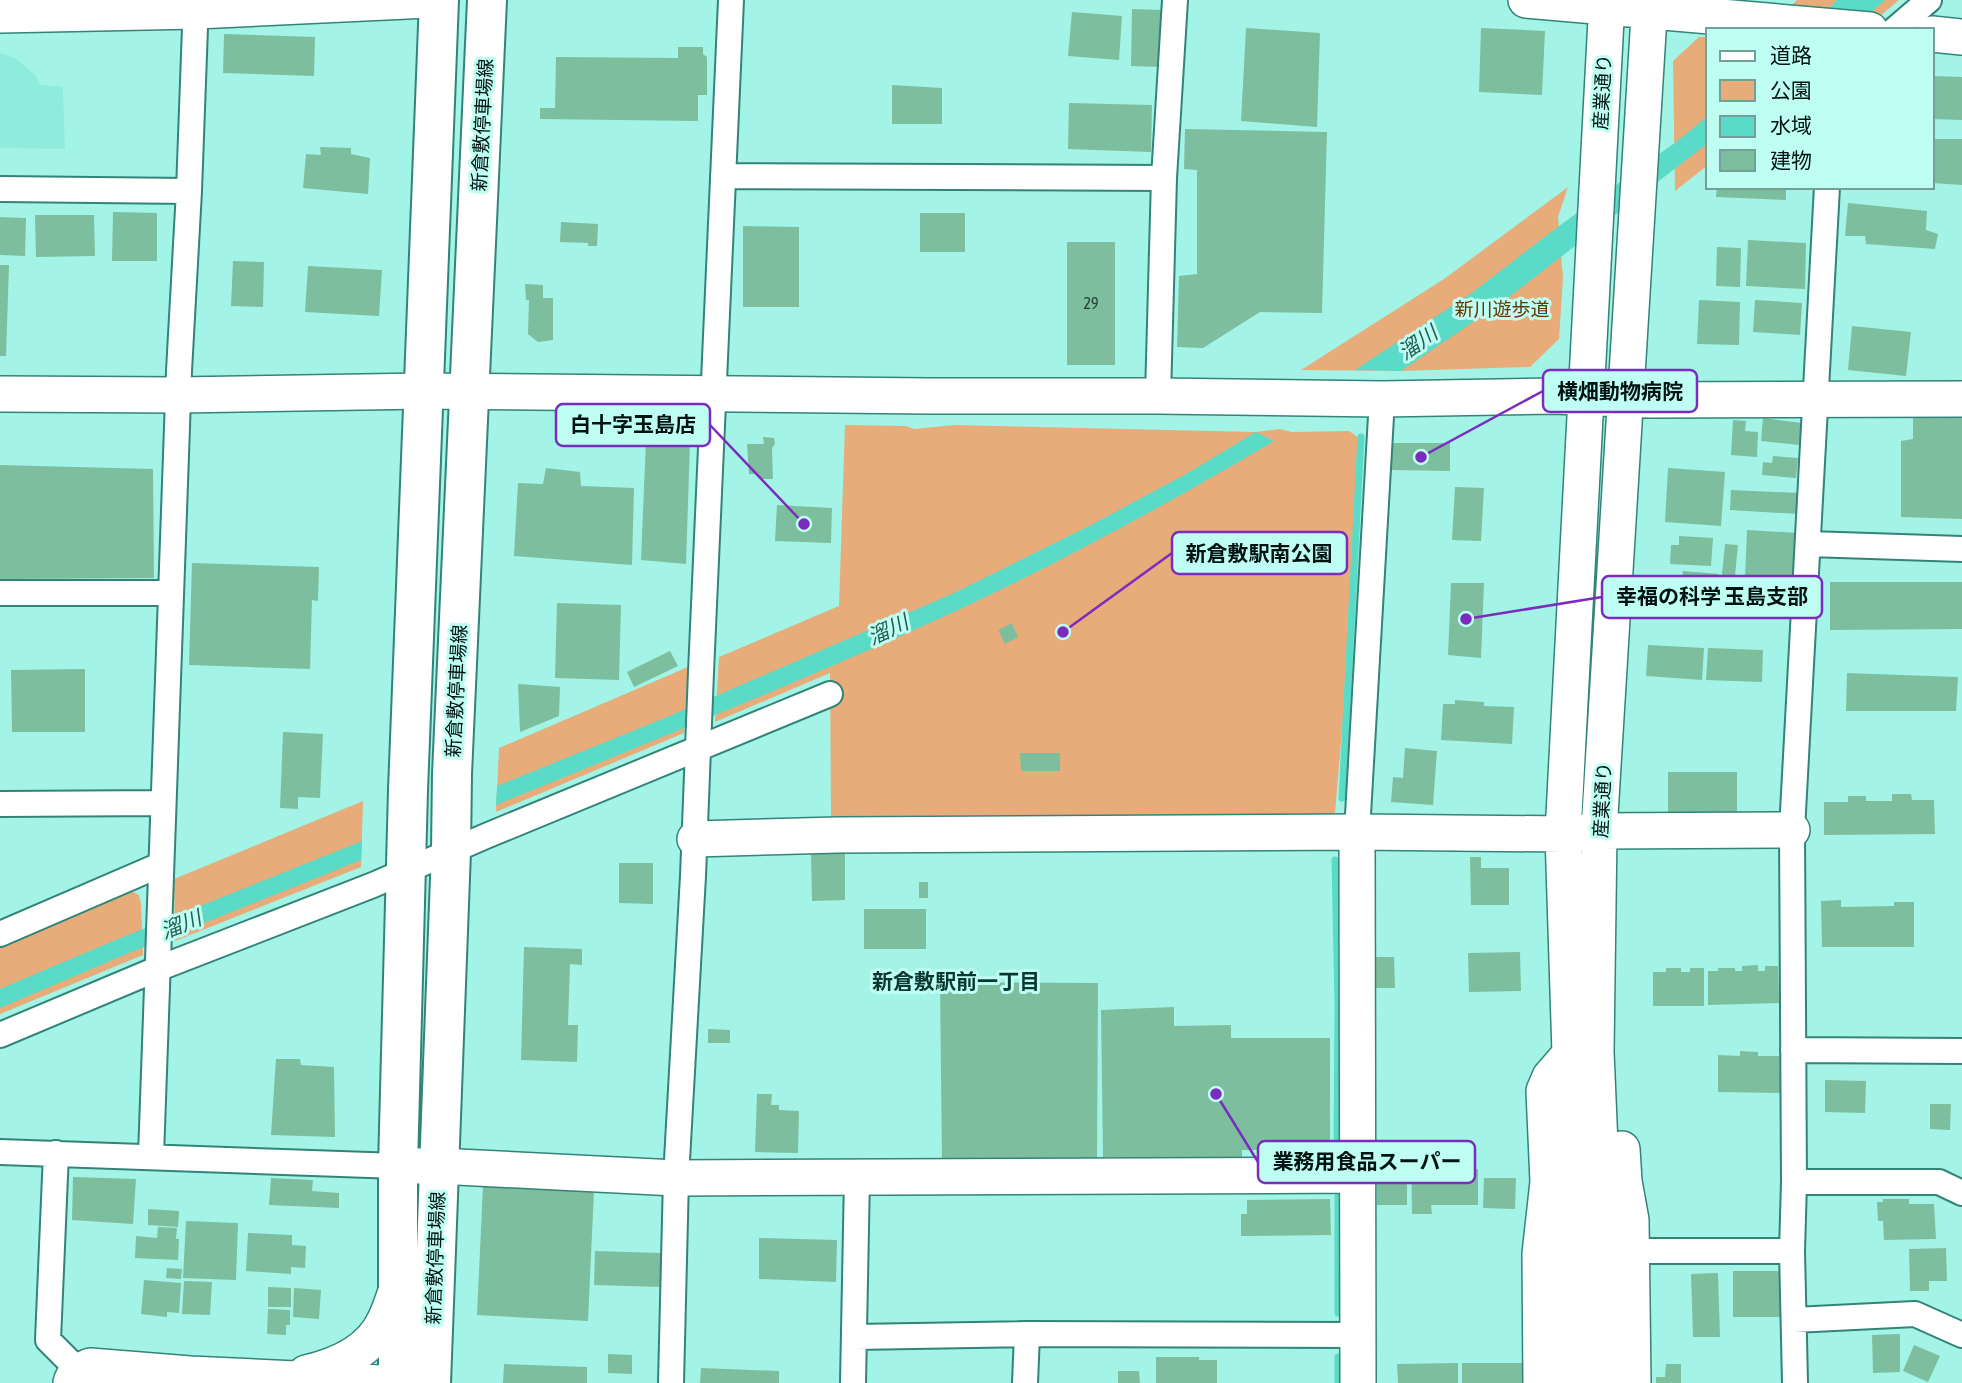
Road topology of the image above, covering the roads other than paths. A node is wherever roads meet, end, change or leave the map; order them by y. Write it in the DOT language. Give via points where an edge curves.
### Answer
graph roads {
  1 [pos="428,0"];
  2 [pos="439,0"];
  3 [pos="487,0"];
  4 [pos="731,0"];
  5 [pos="1175,0"];
  6 [pos="1526,0"];
  7 [pos="1928,0"];
  8 [pos="1606,3"];
  9 [pos="196,6"];
  10 [pos="1649,6"];
  11 [pos="0,15"];
  12 [pos="1851,28"];
  13 [pos="1896,28"];
  14 [pos="1934,34"];
  15 [pos="1962,37"];
  16 [pos="723,176"];
  17 [pos="1164,178"];
  18 [pos="0,189"];
  19 [pos="1827,189"];
  20 [pos="189,191"];
  21 [pos="424,391"];
  22 [pos="471,391"];
  23 [pos="0,394"];
  24 [pos="178,395"];
  25 [pos="714,395"];
  26 [pos="1158,396"];
  27 [pos="1587,397"];
  28 [pos="1626,398"];
  29 [pos="1382,399"];
  30 [pos="1815,399"];
  31 [pos="1962,399"];
  32 [pos="1809,544"];
  33 [pos="1962,549"];
  34 [pos="0,593"];
  35 [pos="170,593"];
  36 [pos="830,694"];
  37 [pos="699,737"];
  38 [pos="163,803"];
  39 [pos="0,804"];
  40 [pos="1792,830"];
  41 [pos="1600,831"];
  42 [pos="1357,832"];
  43 [pos="1563,834"];
  44 [pos="695,839"];
  45 [pos="451,851"];
  46 [pos="160,865"];
  47 [pos="407,871"];
  48 [pos="0,934"];
  49 [pos="157,958"];
  50 [pos="0,1035"];
  51 [pos="1793,1050"];
  52 [pos="1962,1051"];
  53 [pos="1583,1053"];
  54 [pos="0,1152"];
  55 [pos="56,1153"];
  56 [pos="151,1156"];
  57 [pos="398,1166"];
  58 [pos="438,1167"];
  59 [pos="1357,1175"];
  60 [pos="857,1177"];
  61 [pos="676,1178"];
  62 [pos="1794,1182"];
  63 [pos="1962,1193"];
  64 [pos="1632,1251"];
  65 [pos="1792,1251"];
  66 [pos="398,1286"];
  67 [pos="1794,1320"];
  68 [pos="1027,1334"];
  69 [pos="1358,1335"];
  70 [pos="1962,1335"];
  71 [pos="855,1338"];
  72 [pos="75,1377"];
  73 [pos="285,1378"];
  74 [pos="382,1383"];
  75 [pos="398,1383"];
  76 [pos="431,1383"];
  77 [pos="671,1383"];
  78 [pos="853,1383"];
  79 [pos="1026,1383"];
  80 [pos="1358,1383"];
  81 [pos="1541,1383"];
  82 [pos="1574,1383"];
  83 [pos="1604,1383"];
  84 [pos="1633,1383"];
  85 [pos="1795,1383"];
  1 -- 9 [label="street"];
  2 -- 21 [label="main road, 新倉敷停車場線"];
  3 -- 22 [label="main road, 新倉敷停車場線"];
  4 -- 16 [label="street"];
  5 -- 17 [label="street"];
  6 -- 8 [label="street"];
  7 -- 13 [label="street"];
  8 -- 10 [label="street"];
  8 -- 27 [label="street, 産業通り"];
  9 -- 11 [label="street"];
  9 -- 20 [label="street"];
  10 -- 12 [label="street"];
  10 -- 28 [label="street, 産業通り"];
  14 -- 15 [label="street"];
  16 -- 17 [label="street"];
  16 -- 25 [label="street"];
  17 -- 26 [label="street"];
  18 -- 20 [label="street"];
  19 -- 30 [label="street"];
  20 -- 24 [label="street"];
  21 -- 22 [label="street"];
  21 -- 24 [label="street"];
  21 -- 47 [label="main road, 新倉敷停車場線"];
  22 -- 25 [label="street"];
  22 -- 45 [label="main road, 新倉敷停車場線"];
  23 -- 24 [label="street"];
  24 -- 35 [label="street"];
  25 -- 26 [label="street"];
  25 -- 37 [label="street"];
  26 -- 29 [label="street"];
  27 -- 28 [label="street"];
  27 -- 29 [label="street"];
  27 -- 43 [label="street, 産業通り"];
  28 -- 30 [label="street"];
  28 -- 41 [label="street, 産業通り"];
  29 -- 42 [label="street"];
  30 -- 31 [label="street"];
  30 -- 32 [label="street"];
  32 -- 33 [label="street"];
  32 -- 40 [label="street"];
  34 -- 35 [label="street"];
  35 -- 38 [label="street"];
  36 -- 37 [label="street"];
  37 -- 44 [label="street"];
  37 -- 45 [label="street"];
  38 -- 39 [label="street"];
  38 -- 46 [label="street"];
  40 -- 41 [label="street"];
  40 -- 51 [label="street"];
  41 -- 43 [label="street"];
  41 -- 53 [label="street, 産業通り"];
  42 -- 43 [label="street"];
  42 -- 44 [label="street"];
  42 -- 59 [label="street"];
  43 -- 53 [label="street, 産業通り"];
  44 -- 61 [label="street"];
  45 -- 47 [label="street"];
  45 -- 58 [label="main road, 新倉敷停車場線"];
  46 -- 48 [label="street"];
  46 -- 49 [label="street"];
  47 -- 49 [label="street"];
  47 -- 57 [label="main road, 新倉敷停車場線"];
  49 -- 50 [label="street"];
  49 -- 56 [label="street"];
  51 -- 52 [label="street"];
  51 -- 62 [label="street"];
  53 -- 64 [label="street" via="1620,1088"];
  53 -- 81 [label="street" via="1550,1077 1544,1091 1548,1182 1540,1254"];
  53 -- 82 [label="street, 産業通り"];
  53 -- 83 [label="street, 産業通り" via="1604,1239"];
  54 -- 55 [label="street"];
  55 -- 56 [label="street"];
  55 -- 72 [label="street" via="48,1340"];
  56 -- 57 [label="street"];
  57 -- 58 [label="street"];
  57 -- 66 [label="main road, 新倉敷停車場線"];
  58 -- 61 [label="street"];
  58 -- 76 [label="main road, 新倉敷停車場線"];
  59 -- 60 [label="street"];
  59 -- 69 [label="street"];
  60 -- 61 [label="street"];
  60 -- 71 [label="street"];
  61 -- 77 [label="street"];
  62 -- 63 [label="street" via="1938,1182"];
  62 -- 65 [label="street"];
  64 -- 65 [label="street"];
  64 -- 84 [label="street"];
  65 -- 67 [label="street"];
  66 -- 73 [label="street" via="385,1322 355,1354 326,1369"];
  66 -- 75 [label="main road, 新倉敷停車場線"];
  67 -- 70 [label="street" via="1915,1314"];
  67 -- 85 [label="street"];
  68 -- 69 [label="street"];
  68 -- 71 [label="street"];
  68 -- 79 [label="street"];
  69 -- 80 [label="street"];
  71 -- 78 [label="street"];
  72 -- 73 [label="street" via="90,1366 101,1366"];
  73 -- 74 [label="street"];
}
